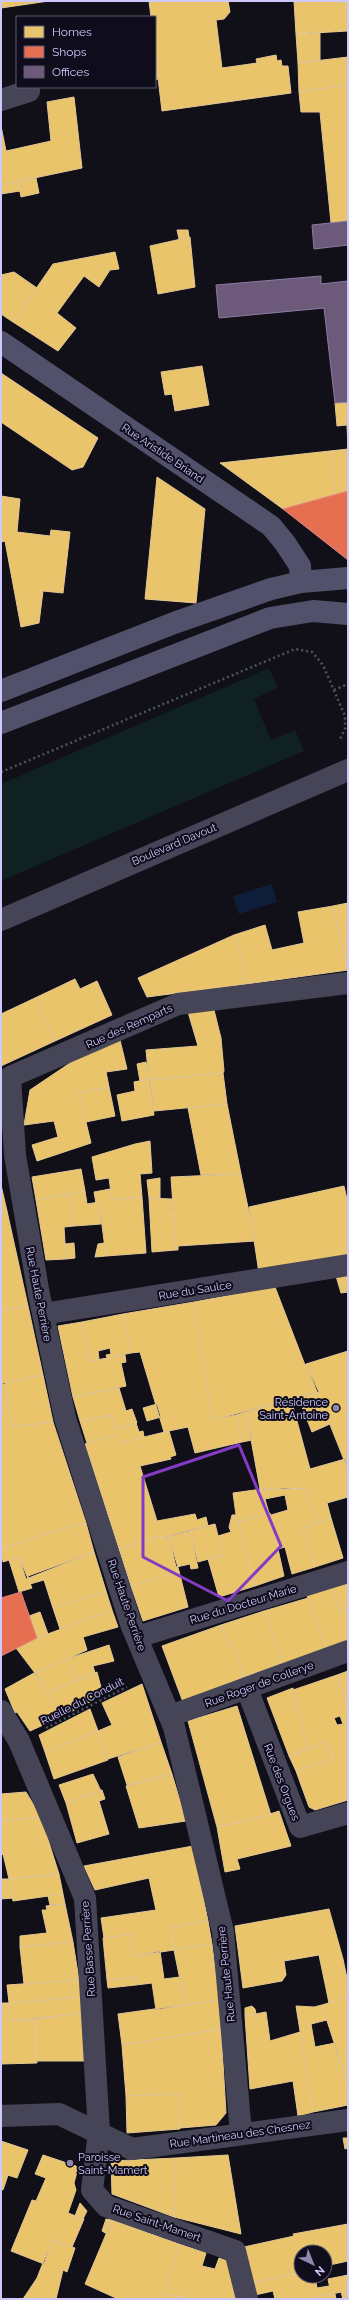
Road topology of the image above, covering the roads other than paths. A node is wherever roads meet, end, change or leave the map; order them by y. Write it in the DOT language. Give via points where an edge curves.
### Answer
graph roads {
  1 [pos="29,91"];
  2 [pos="1,100"];
  3 [pos="1,342"];
  4 [pos="348,578"];
  5 [pos="301,582"];
  6 [pos="348,614"];
  7 [pos="270,618"];
  8 [pos="1,690"];
  9 [pos="1,723"];
  10 [pos="348,770"];
  11 [pos="1,920"];
  12 [pos="348,983"];
  13 [pos="10,1077"];
  14 [pos="8,1158"];
  15 [pos="348,1265"];
  16 [pos="43,1314"];
  17 [pos="348,1572"];
  18 [pos="137,1637"];
  19 [pos="348,1651"];
  20 [pos="247,1689"];
  21 [pos="1,1711"];
  22 [pos="170,1716"];
  23 [pos="348,1813"];
  24 [pos="1,2116"];
  25 [pos="348,2120"];
  26 [pos="99,2132"];
  27 [pos="241,2133"];
  28 [pos="247,2299"];
  1 -- 2 [label="street"];
  3 -- 5 [label="main road, Rue Aristide Briand" via="271,526 300,566"];
  4 -- 5 [label="main road"];
  5 -- 7 [label="main road"];
  5 -- 8 [label="main road" via="271,589 174,623"];
  6 -- 7 [label="main road" via="313,611"];
  7 -- 9 [label="main road"];
  10 -- 11 [label="street, Boulevard Davout"];
  12 -- 13 [label="street, Rue des Remparts" via="178,1004"];
  13 -- 14 [label="street, Rue Haute Perrière"];
  14 -- 16 [label="street, Rue Haute Perrière"];
  15 -- 16 [label="street, Rue du Saulce"];
  16 -- 18 [label="street, Rue Haute Perrière" via="65,1418"];
  17 -- 18 [label="street, Rue du Docteur Marie"];
  18 -- 22 [label="street, Rue Haute Perrière"];
  19 -- 20 [label="street, Rue Roger de Collerye"];
  20 -- 22 [label="street, Rue Roger de Collerye"];
  20 -- 23 [label="street, Rue des Orgues" via="300,1827"];
  21 -- 26 [label="street, Rue Basse Perrière" via="19,1741 85,1898"];
  22 -- 27 [label="street, Rue Haute Perrière" via="222,1932"];
  24 -- 26 [label="street" via="59,2114"];
  25 -- 27 [label="street, Rue Martineau des Chesnez"];
  26 -- 27 [label="street, Rue Martineau des Chesnez" via="132,2149"];
  26 -- 28 [label="street, Rue Saint-Mamert" via="92,2190 106,2206 235,2251"];
}
